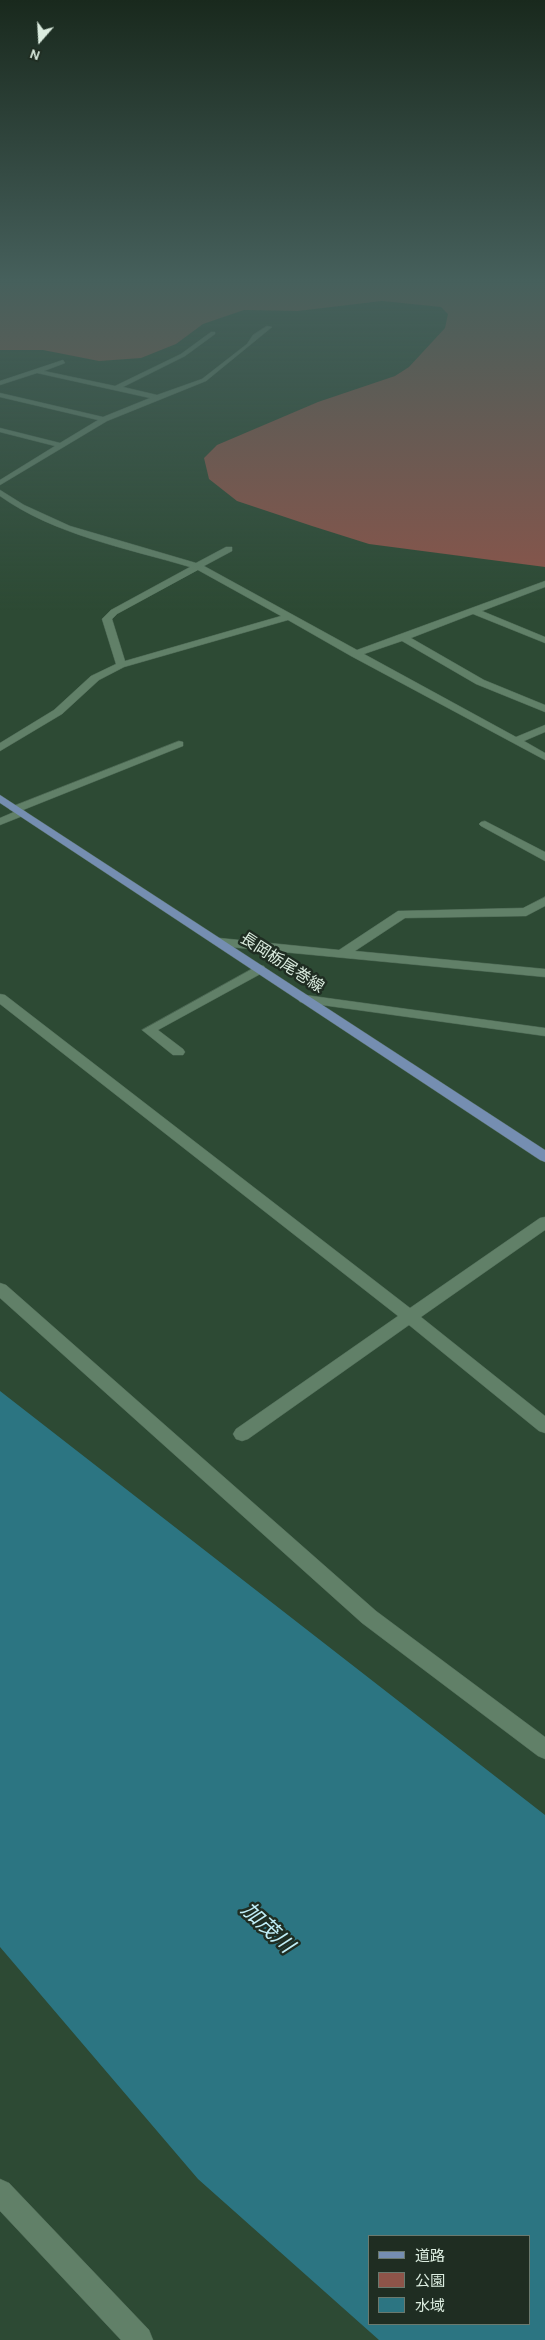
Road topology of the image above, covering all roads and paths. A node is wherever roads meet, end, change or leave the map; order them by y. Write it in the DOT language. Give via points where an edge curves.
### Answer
graph roads {
  1 [pos="131,392"];
  2 [pos="170,392"];
  3 [pos="0,395"];
  4 [pos="157,397"];
  5 [pos="104,419"];
  6 [pos="0,430"];
  7 [pos="61,446"];
  8 [pos="0,483"];
  9 [pos="0,492"];
  10 [pos="229,549"];
  11 [pos="198,567"];
  12 [pos="545,584"];
  13 [pos="473,611"];
  14 [pos="286,617"];
  15 [pos="403,638"];
  16 [pos="545,640"];
  17 [pos="354,654"];
  18 [pos="121,665"];
  19 [pos="545,709"];
  20 [pos="545,728"];
  21 [pos="515,741"];
  22 [pos="179,744"];
  23 [pos="0,748"];
  24 [pos="545,757"];
  25 [pos="0,798"];
  26 [pos="18,811"];
  27 [pos="0,822"];
  28 [pos="485,824"];
  29 [pos="545,857"];
  30 [pos="545,901"];
  31 [pos="219,942"];
  32 [pos="342,953"];
  33 [pos="259,969"];
  34 [pos="545,974"];
  35 [pos="0,998"];
  36 [pos="305,999"];
  37 [pos="545,1032"];
  38 [pos="178,1052"];
  39 [pos="545,1157"];
  40 [pos="545,1222"];
  41 [pos="0,1289"];
  42 [pos="410,1317"];
  43 [pos="545,1426"];
  44 [pos="242,1434"];
  45 [pos="545,1749"];
  46 [pos="0,2192"];
  47 [pos="139,2340"];
  1 -- 4 [label="street"];
  2 -- 4 [label="street"];
  3 -- 5 [label="street"];
  4 -- 5 [label="street"];
  5 -- 7 [label="street"];
  6 -- 7 [label="street"];
  7 -- 8 [label="street"];
  9 -- 11 [label="street" via="21,507 67,528"];
  10 -- 11 [label="street"];
  11 -- 14 [label="street"];
  11 -- 18 [label="street" via="114,612 107,620"];
  12 -- 13 [label="street"];
  13 -- 15 [label="street"];
  13 -- 16 [label="street"];
  14 -- 17 [label="street"];
  14 -- 18 [label="street"];
  15 -- 17 [label="street"];
  15 -- 19 [label="street" via="480,682"];
  17 -- 21 [label="street"];
  18 -- 23 [label="street" via="95,678 58,712"];
  20 -- 21 [label="street"];
  21 -- 24 [label="street"];
  22 -- 26 [label="street"];
  25 -- 26 [label="main road, 長岡栃尾巻線"];
  26 -- 27 [label="street"];
  26 -- 31 [label="main road, 長岡栃尾巻線"];
  28 -- 29 [label="street"];
  30 -- 32 [label="street" via="526,912 402,914"];
  31 -- 32 [label="street"];
  31 -- 33 [label="main road, 長岡栃尾巻線"];
  32 -- 34 [label="street"];
  33 -- 36 [label="main road, 長岡栃尾巻線"];
  33 -- 38 [label="street" via="149,1030"];
  35 -- 42 [label="street"];
  36 -- 37 [label="street"];
  36 -- 39 [label="main road, 長岡栃尾巻線"];
  40 -- 42 [label="street"];
  41 -- 45 [label="street" via="369,1617"];
  42 -- 43 [label="street"];
  42 -- 44 [label="street"];
  46 -- 47 [label="street"];
}
